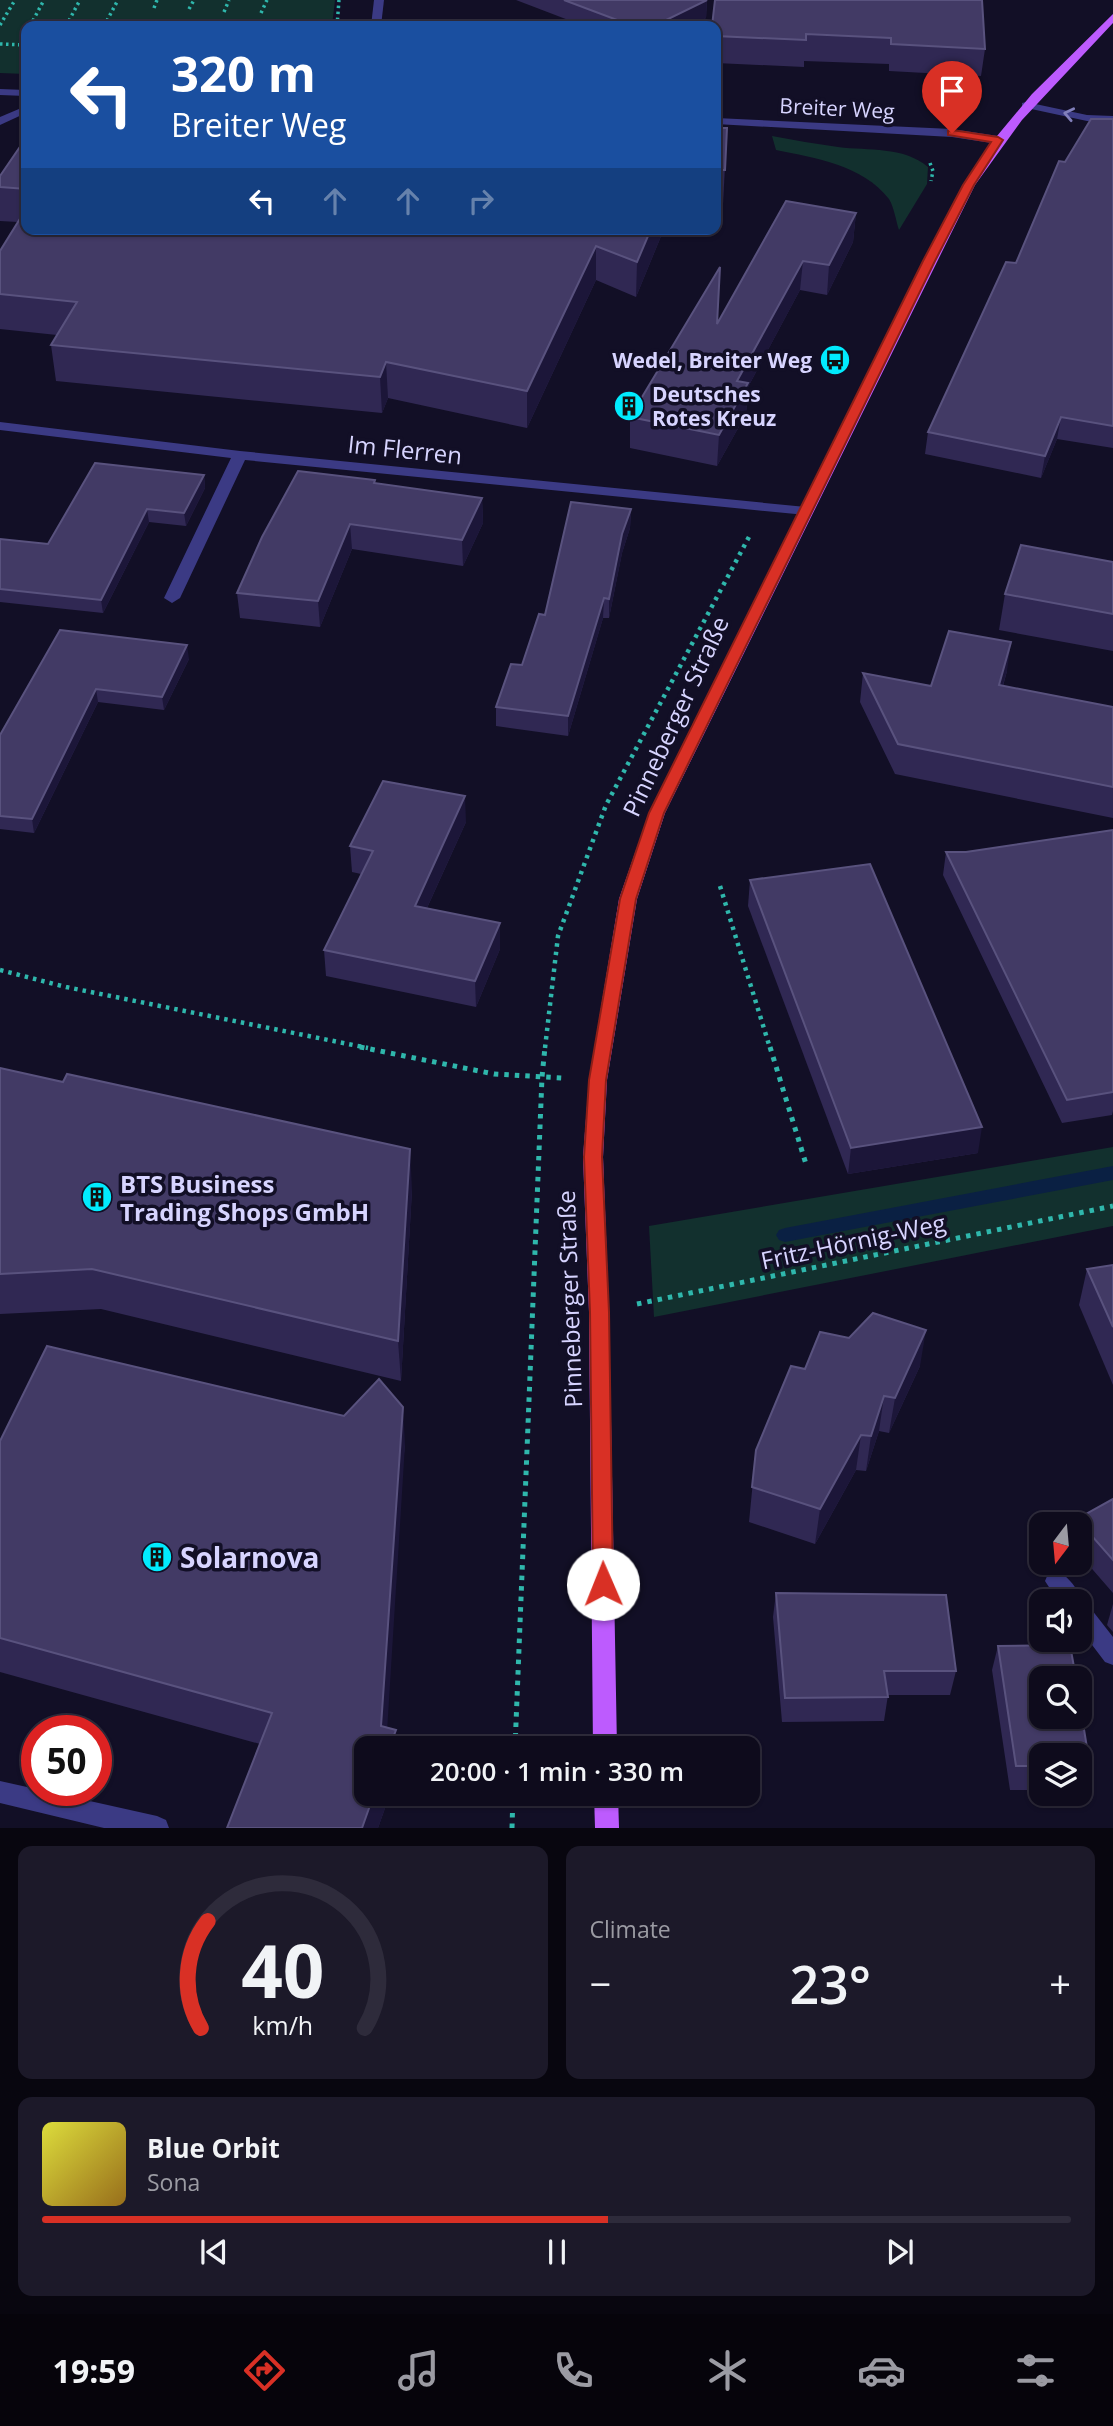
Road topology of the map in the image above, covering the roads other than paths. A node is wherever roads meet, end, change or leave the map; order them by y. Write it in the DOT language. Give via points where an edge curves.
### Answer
graph roads {
  1 [pos="379,0"];
  2 [pos="1113,17"];
  3 [pos="377,21"];
  4 [pos="0,92"];
  5 [pos="21,93"];
  6 [pos="1026,105"];
  7 [pos="21,112"];
  8 [pos="1113,119"];
  9 [pos="721,121"];
  10 [pos="0,122"];
  11 [pos="998,140"];
  12 [pos="0,426"];
  13 [pos="240,455"];
  14 [pos="806,512"];
  15 [pos="172,598"];
  16 [pos="1056,1581"];
  17 [pos="1062,1589"];
  18 [pos="1092,1628"];
  19 [pos="1113,1655"];
  20 [pos="606,1736"];
  21 [pos="0,1792"];
  22 [pos="606,1806"];
  23 [pos="157,1828"];
  24 [pos="607,1828"];
  1 -- 3 [label="street"];
  2 -- 6 [label="main road, Pinneberger Straße"];
  4 -- 5 [label="street"];
  8 -- 6 [label="street, one-way"];
  6 -- 11 [label="main road, Pinneberger Straße"];
  7 -- 10 [label="street"];
  9 -- 11 [label="street, Breiter Weg" via="952,133"];
  11 -- 14 [label="main road, Pinneberger Straße" via="957,207"];
  12 -- 13 [label="street, Im Flerren"];
  13 -- 14 [label="street, Im Flerren"];
  13 -- 15 [label="street"];
  14 -- 20 [label="main road, Pinneberger Straße" via="657,813 628,899 597,1080 593,1157"];
  16 -- 17 [label="street"];
  18 -- 19 [label="street"];
  21 -- 23 [label="street"];
  22 -- 24 [label="main road"];
}
